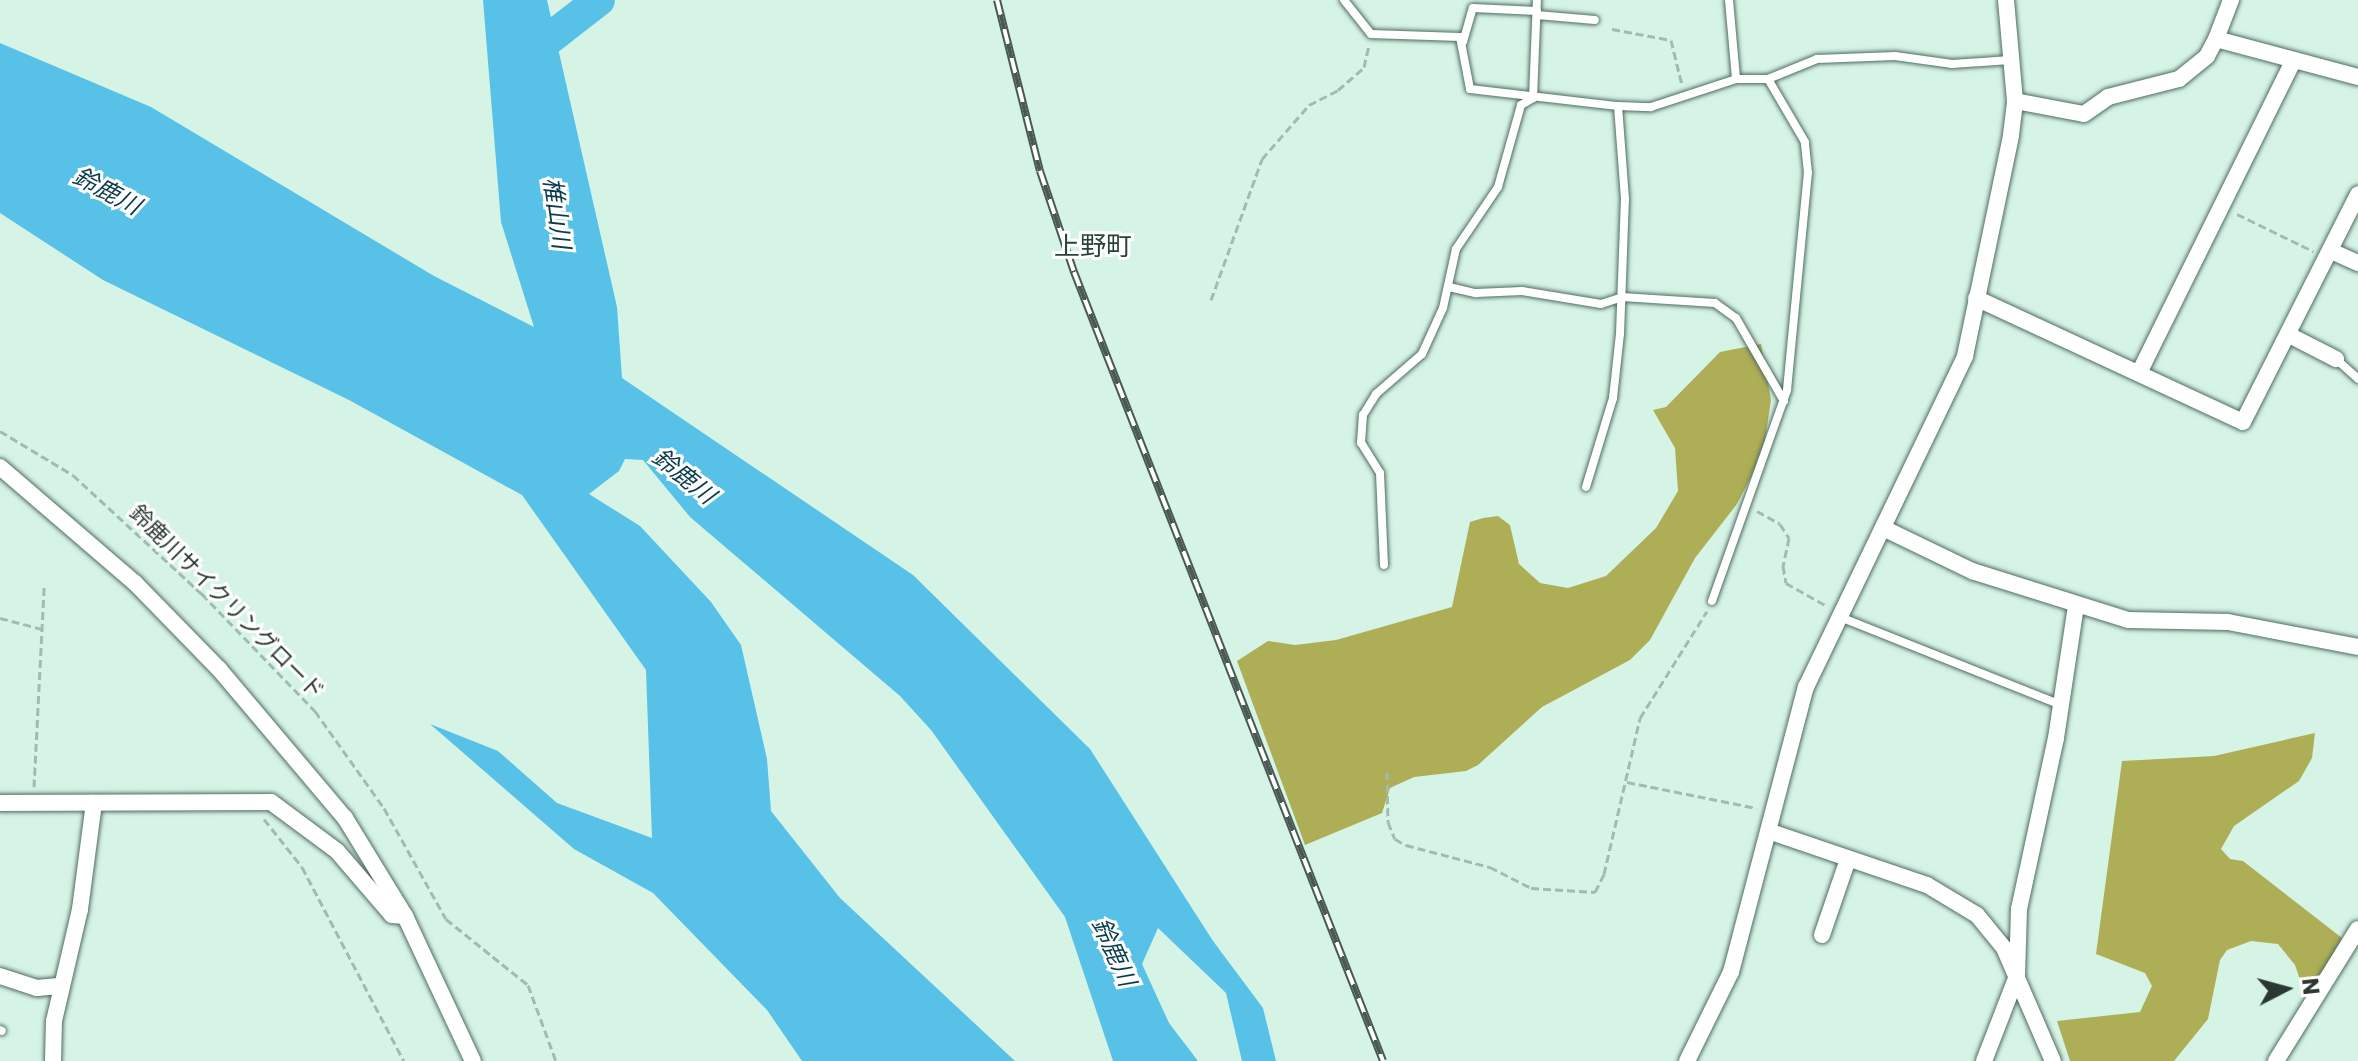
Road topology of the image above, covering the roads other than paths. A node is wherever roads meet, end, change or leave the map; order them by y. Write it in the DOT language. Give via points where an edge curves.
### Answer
graph roads {
  1 [pos="1344,0"];
  2 [pos="1537,0"];
  3 [pos="1729,0"];
  4 [pos="2006,0"];
  5 [pos="2231,0"];
  6 [pos="1537,13"];
  7 [pos="1595,20"];
  8 [pos="2216,39"];
  9 [pos="1462,45"];
  10 [pos="2010,60"];
  11 [pos="2294,60"];
  12 [pos="2356,72"];
  13 [pos="1736,79"];
  14 [pos="1768,79"];
  15 [pos="1533,98"];
  16 [pos="2015,101"];
  17 [pos="1618,106"];
  18 [pos="2358,194"];
  19 [pos="2329,254"];
  20 [pos="2358,263"];
  21 [pos="1449,287"];
  22 [pos="1622,297"];
  23 [pos="1976,298"];
  24 [pos="2289,335"];
  25 [pos="2336,359"];
  26 [pos="2139,373"];
  27 [pos="2358,379"];
  28 [pos="1784,401"];
  29 [pos="0,467"];
  30 [pos="1586,487"];
  31 [pos="1883,528"];
  32 [pos="1384,565"];
  33 [pos="1712,601"];
  34 [pos="2076,606"];
  35 [pos="1840,615"];
  36 [pos="2358,647"];
  37 [pos="2062,705"];
  38 [pos="0,803"];
  39 [pos="94,803"];
  40 [pos="1771,832"];
  41 [pos="1848,859"];
  42 [pos="405,916"];
  43 [pos="2358,929"];
  44 [pos="1822,935"];
  45 [pos="0,976"];
  46 [pos="2017,976"];
  47 [pos="62,986"];
  48 [pos="53,1061"];
  49 [pos="473,1061"];
  50 [pos="1687,1061"];
  51 [pos="1984,1061"];
  52 [pos="2053,1061"];
  53 [pos="2276,1061"];
  1 -- 9 [label="lane" via="1371,34 1460,37"];
  2 -- 6 [label="lane"];
  3 -- 13 [label="lane"];
  4 -- 10 [label="street"];
  5 -- 8 [label="street"];
  6 -- 7 [label="lane"];
  6 -- 9 [label="lane" via="1473,8"];
  6 -- 15 [label="lane"];
  8 -- 11 [label="street"];
  8 -- 16 [label="street" via="2207,56 2179,79 2108,97 2084,114"];
  9 -- 15 [label="lane" via="1470,89"];
  10 -- 14 [label="lane" via="1952,64 1849,56 1817,59"];
  10 -- 16 [label="street"];
  11 -- 12 [label="street"];
  11 -- 26 [label="street"];
  13 -- 14 [label="lane"];
  13 -- 17 [label="lane" via="1651,107"];
  14 -- 28 [label="lane" via="1805,142 1808,173"];
  15 -- 17 [label="lane"];
  15 -- 21 [label="lane" via="1521,105 1488,207 1456,249"];
  16 -- 23 [label="street"];
  17 -- 22 [label="lane" via="1625,199"];
  18 -- 19 [label="street"];
  19 -- 20 [label="street"];
  19 -- 24 [label="street"];
  21 -- 22 [label="lane" via="1476,293 1522,291 1601,304"];
  21 -- 32 [label="lane" via="1422,354 1376,394 1361,425 1361,443 1380,473"];
  22 -- 28 [label="lane" via="1725,308"];
  22 -- 30 [label="lane" via="1613,398"];
  23 -- 26 [label="street"];
  23 -- 31 [label="street" via="1965,356"];
  24 -- 25 [label="street"];
  24 -- 26 [label="street" via="2243,422"];
  25 -- 27 [label="lane"];
  28 -- 33 [label="lane"];
  29 -- 42 [label="street" via="80,532 219,669 345,818"];
  31 -- 34 [label="street" via="1972,571"];
  31 -- 35 [label="street"];
  34 -- 36 [label="street" via="2128,620 2228,622"];
  34 -- 37 [label="street"];
  35 -- 37 [label="lane"];
  35 -- 40 [label="street" via="1806,687"];
  37 -- 46 [label="street" via="2019,909"];
  38 -- 39 [label="street"];
  39 -- 42 [label="street" via="248,800 287,810 359,873 392,915"];
  39 -- 47 [label="street" via="80,909"];
  40 -- 41 [label="street"];
  40 -- 50 [label="street" via="1731,972"];
  41 -- 44 [label="street"];
  41 -- 46 [label="street" via="1953,898 1989,929"];
  42 -- 49 [label="street"];
  43 -- 53 [label="street"];
  45 -- 47 [label="street" via="37,988"];
  46 -- 51 [label="street"];
  46 -- 52 [label="street"];
  47 -- 48 [label="street"];
}
